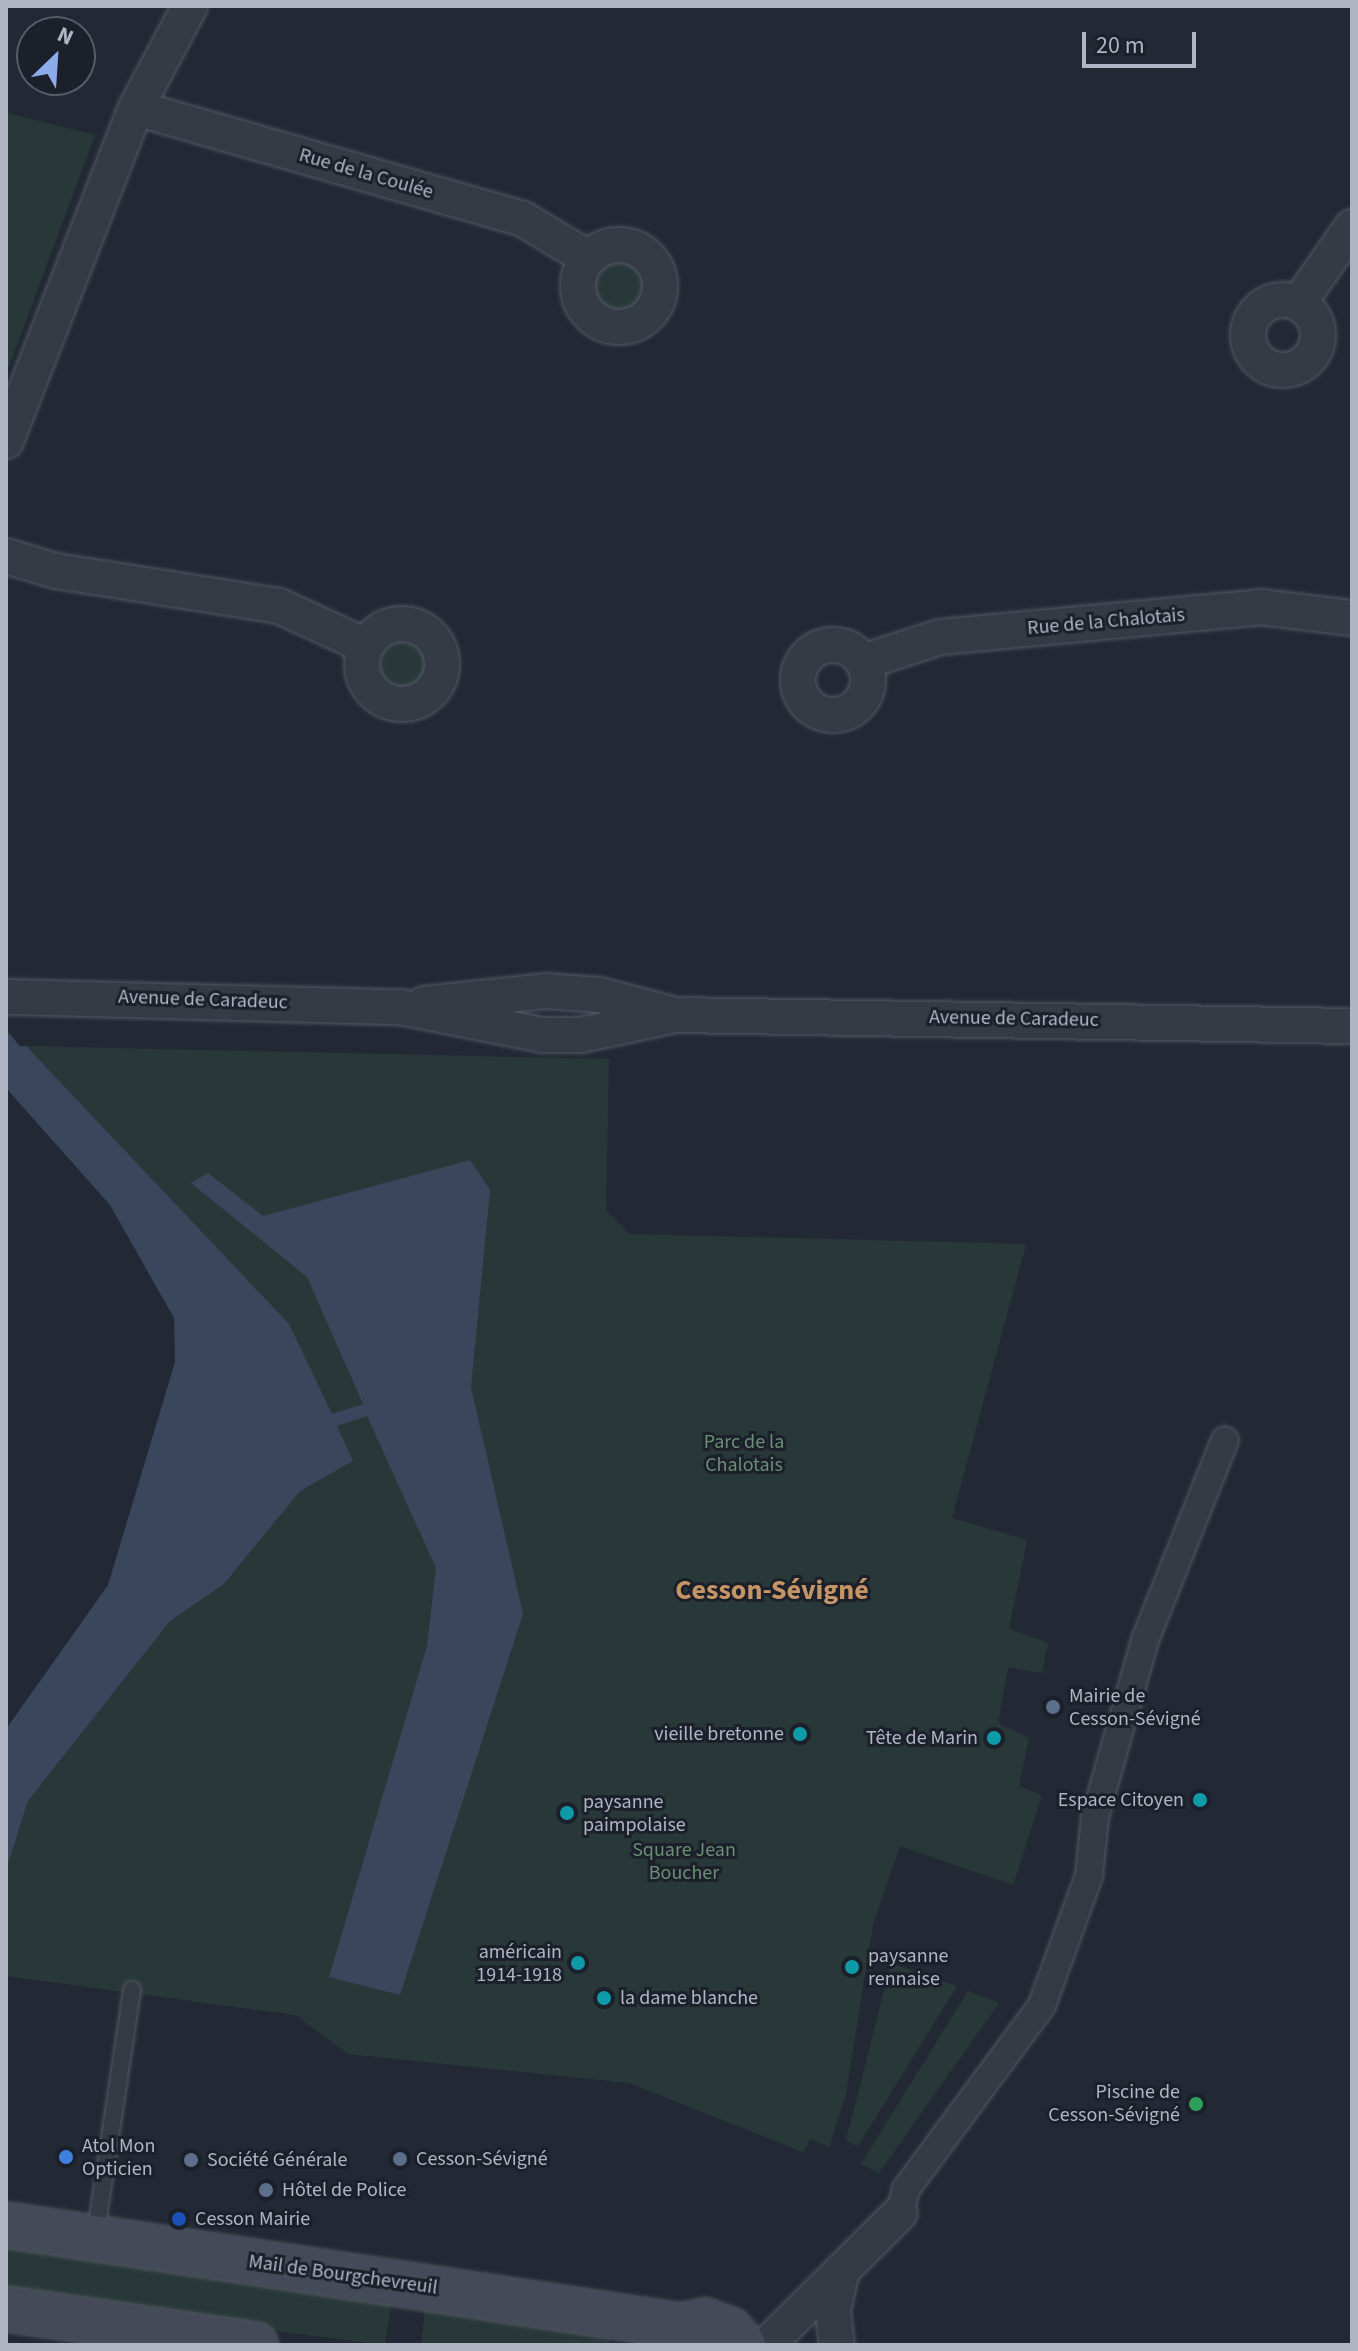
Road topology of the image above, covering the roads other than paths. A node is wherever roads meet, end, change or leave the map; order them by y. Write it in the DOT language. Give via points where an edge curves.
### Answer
graph roads {
  1 [pos="190,6"];
  2 [pos="136,108"];
  3 [pos="1352,227"];
  4 [pos="588,258"];
  5 [pos="1298,304"];
  6 [pos="6,441"];
  7 [pos="6,556"];
  8 [pos="1352,618"];
  9 [pos="366,646"];
  10 [pos="863,662"];
  11 [pos="16,996"];
  12 [pos="1352,1026"];
  13 [pos="1225,1440"];
  14 [pos="132,1990"];
  15 [pos="900,2213"];
  16 [pos="6,2225"];
  17 [pos="95,2239"];
  18 [pos="842,2270"];
  19 [pos="6,2309"];
  20 [pos="90,2333"];
  21 [pos="670,2336"];
  22 [pos="255,2345"];
  23 [pos="743,2345"];
  24 [pos="767,2345"];
  25 [pos="837,2345"];
  1 -- 2 [label="street"];
  2 -- 4 [label="street, Rue de la Coulée" via="523,219"];
  2 -- 6 [label="street"];
  3 -- 5 [label="street"];
  7 -- 9 [label="street" via="279,606"];
  8 -- 10 [label="street, Rue de la Chalotais" via="1232,610 940,637"];
  11 -- 12 [label="street, Avenue de Caradeuc" via="400,1007 543,1035 581,1035 675,1015"];
  13 -- 15 [label="street" via="1145,1640 1095,1817 1089,1876 1042,2005 906,2189"];
  14 -- 17 [label="lane"];
  15 -- 18 [label="street"];
  16 -- 17 [label="main road, Mail de Bourgchevreuil"];
  17 -- 21 [label="main road, Mail de Bourgchevreuil"];
  18 -- 24 [label="street"];
  18 -- 25 [label="street" via="833,2310"];
  19 -- 20 [label="main road"];
  20 -- 22 [label="main road"];
  21 -- 23 [label="main road, Mail de Bourgchevreuil" via="718,2324"];
}
